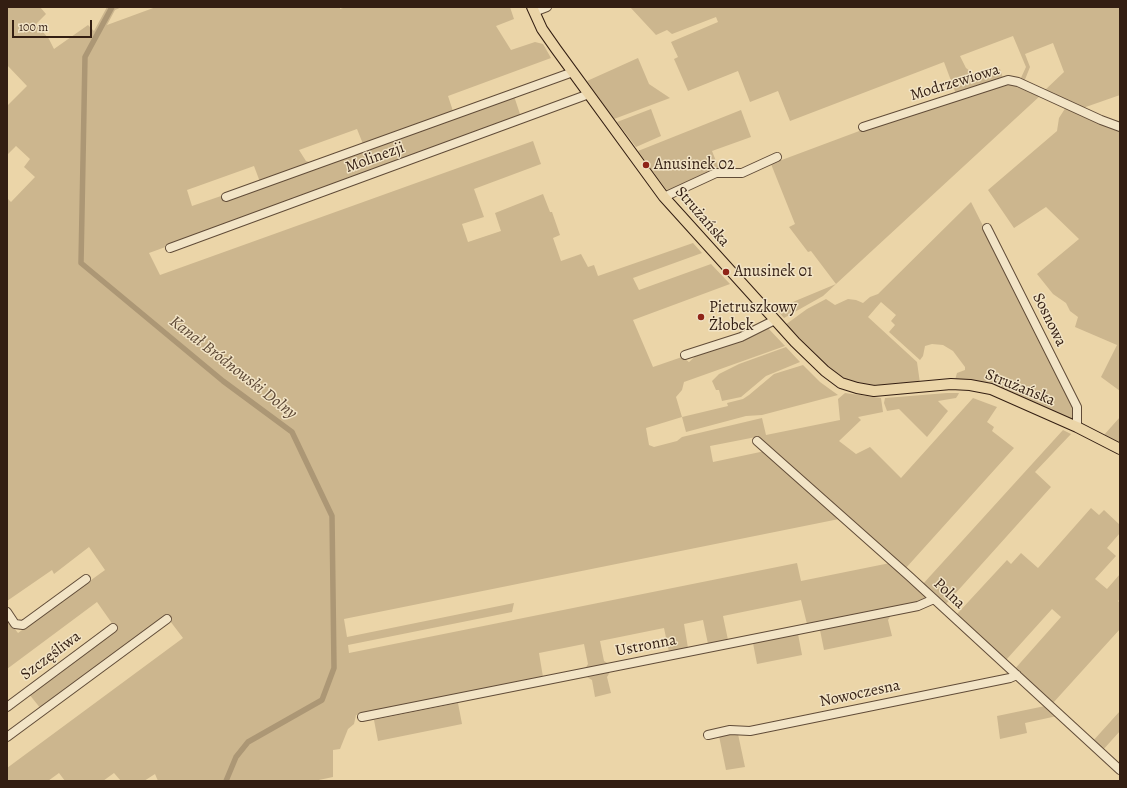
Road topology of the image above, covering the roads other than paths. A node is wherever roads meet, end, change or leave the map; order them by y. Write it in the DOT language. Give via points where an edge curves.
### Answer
graph roads {
  1 [pos="547,7"];
  2 [pos="533,9"];
  3 [pos="573,72"];
  4 [pos="589,94"];
  5 [pos="1120,126"];
  6 [pos="863,127"];
  7 [pos="778,157"];
  8 [pos="226,197"];
  9 [pos="664,197"];
  10 [pos="988,228"];
  11 [pos="170,248"];
  12 [pos="775,320"];
  13 [pos="685,355"];
  14 [pos="1076,427"];
  15 [pos="757,441"];
  16 [pos="1120,449"];
  17 [pos="86,580"];
  18 [pos="934,599"];
  19 [pos="7,612"];
  20 [pos="167,619"];
  21 [pos="113,628"];
  22 [pos="1017,675"];
  23 [pos="7,707"];
  24 [pos="362,717"];
  25 [pos="708,735"];
  26 [pos="7,737"];
  27 [pos="1120,770"];
  1 -- 2 [label="street"];
  2 -- 3 [label="main road, Strużańska" via="542,28"];
  3 -- 4 [label="main road, Strużańska"];
  3 -- 8 [label="street"];
  4 -- 9 [label="main road, Strużańska"];
  4 -- 11 [label="street, Molinezji"];
  5 -- 6 [label="street, Modrzewiowa" via="1008,80"];
  7 -- 9 [label="street" via="742,172 716,173"];
  9 -- 12 [label="main road, Strużańska"];
  10 -- 14 [label="street, Sosnowa" via="1076,407"];
  12 -- 13 [label="street" via="741,337"];
  12 -- 14 [label="main road, Strużańska" via="810,358 841,383 874,391 970,384 991,389"];
  14 -- 16 [label="main road, Strużańska"];
  15 -- 18 [label="street, Polna"];
  17 -- 19 [label="street" via="23,625 15,624"];
  18 -- 22 [label="street, Polna"];
  18 -- 24 [label="street, Ustronna" via="918,606"];
  20 -- 26 [label="street"];
  21 -- 23 [label="street, Szczęśliwa"];
  22 -- 25 [label="street, Nowoczesna" via="750,731 730,730"];
  22 -- 27 [label="street, Polna"];
}
